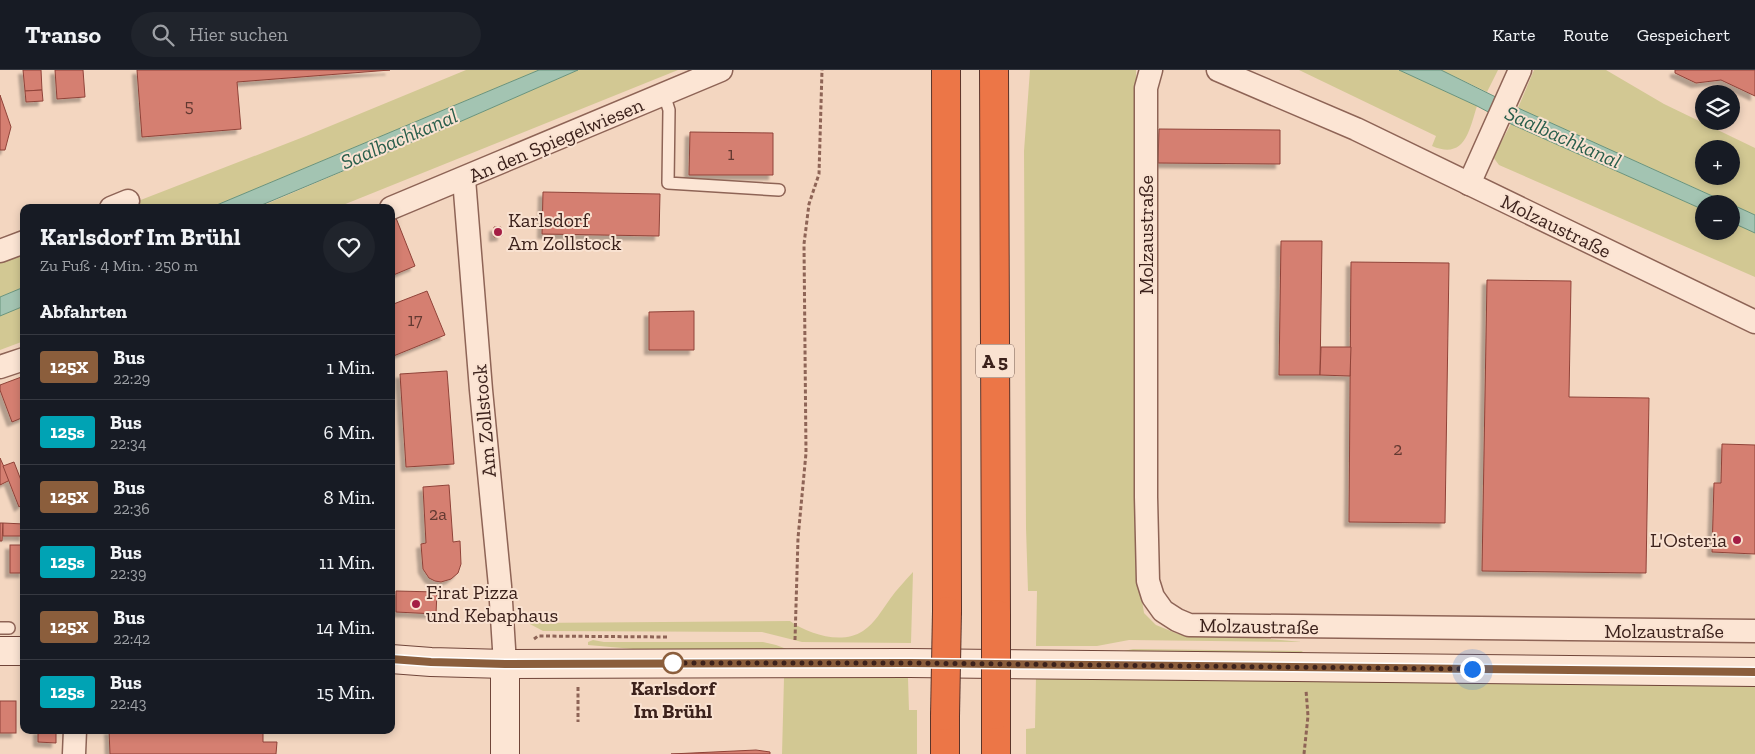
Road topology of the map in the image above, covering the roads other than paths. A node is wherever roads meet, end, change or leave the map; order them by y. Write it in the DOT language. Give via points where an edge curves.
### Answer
graph roads {
  1 [pos="721,70"];
  2 [pos="946,70"];
  3 [pos="994,70"];
  4 [pos="1151,70"];
  5 [pos="1218,70"];
  6 [pos="1518,76"];
  7 [pos="664,94"];
  8 [pos="464,179"];
  9 [pos="1470,184"];
  10 [pos="780,190"];
  11 [pos="395,206"];
  12 [pos="20,244"];
  13 [pos="0,251"];
  14 [pos="1755,322"];
  15 [pos="20,360"];
  16 [pos="0,367"];
  17 [pos="1755,631"];
  18 [pos="3,636"];
  19 [pos="20,648"];
  20 [pos="395,659"];
  21 [pos="505,664"];
  22 [pos="1755,672"];
  23 [pos="75,734"];
  24 [pos="74,754"];
  25 [pos="505,754"];
  26 [pos="945,754"];
  27 [pos="996,754"];
  1 -- 7 [label="street, An den Spiegelwiesen"];
  2 -- 26 [label="highway, bridge"];
  3 -- 27 [label="highway, A 5, bridge"];
  4 -- 17 [label="street, Molzaustraße" via="1146,88 1146,497 1148,581 1153,597 1163,611 1190,626"];
  5 -- 9 [label="street, Molzaustraße" via="1356,129"];
  6 -- 9 [label="street"];
  7 -- 8 [label="street, An den Spiegelwiesen"];
  7 -- 10 [label="lane" via="669,110 668,183"];
  8 -- 11 [label="street, An den Spiegelwiesen"];
  8 -- 21 [label="street, Am Zollstock"];
  9 -- 14 [label="street, Molzaustraße"];
  12 -- 13 [label="street"];
  15 -- 16 [label="street"];
  18 -- 19 [label="street"];
  20 -- 21 [label="street"];
  21 -- 22 [label="street" via="910,663"];
  21 -- 25 [label="street"];
  23 -- 24 [label="street"];
}
